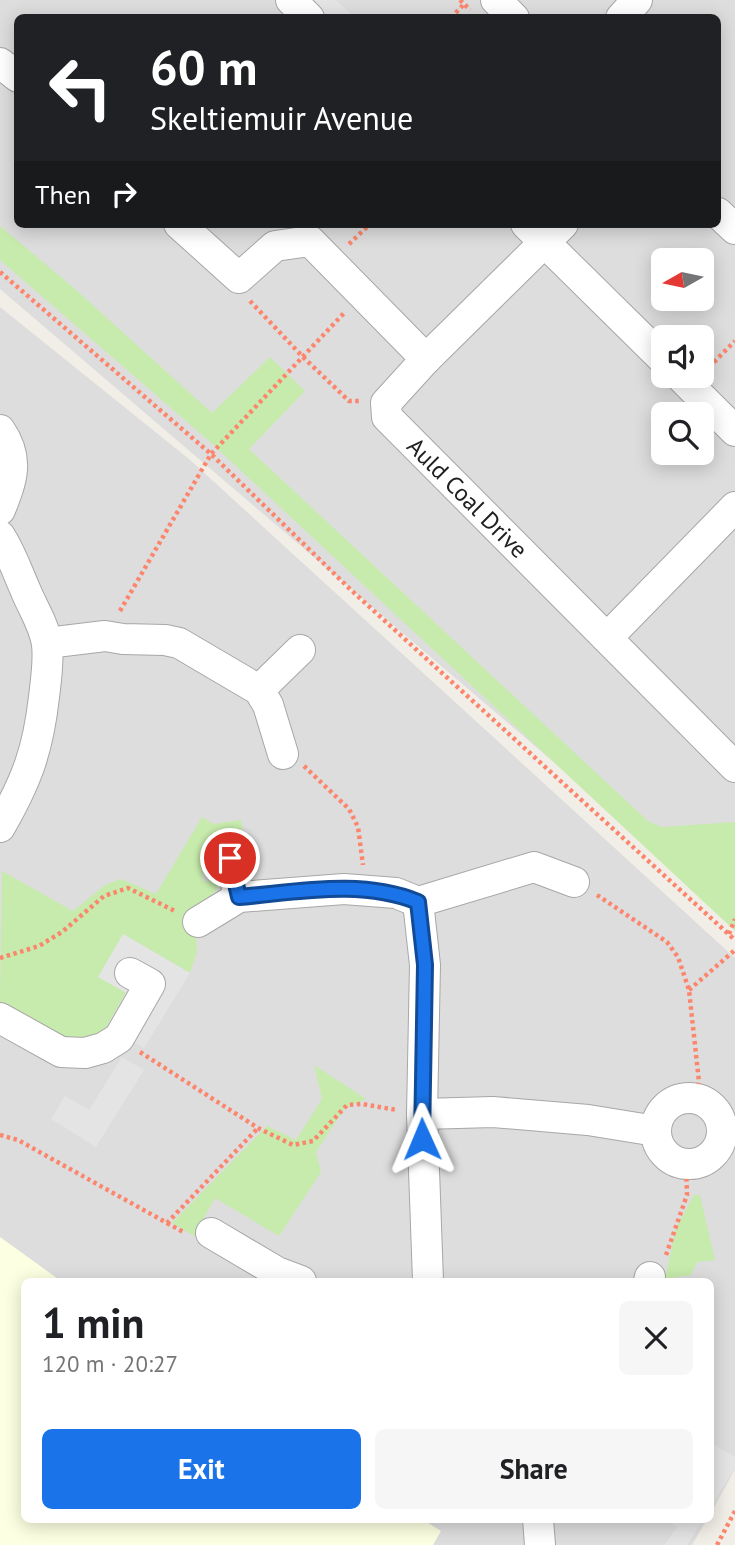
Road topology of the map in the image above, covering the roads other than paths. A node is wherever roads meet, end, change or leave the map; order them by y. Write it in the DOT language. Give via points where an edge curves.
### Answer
graph roads {
  1 [pos="291,0"];
  2 [pos="496,0"];
  3 [pos="637,0"];
  4 [pos="305,14"];
  5 [pos="510,14"];
  6 [pos="625,14"];
  7 [pos="0,63"];
  8 [pos="14,74"];
  9 [pos="721,216"];
  10 [pos="183,228"];
  11 [pos="735,229"];
  12 [pos="545,230"];
  13 [pos="651,346"];
  14 [pos="426,359"];
  15 [pos="692,388"];
  16 [pos="0,430"];
  17 [pos="735,431"];
  18 [pos="735,508"];
  19 [pos="0,510"];
  20 [pos="0,536"];
  21 [pos="607,638"];
  22 [pos="47,643"];
  23 [pos="300,650"];
  24 [pos="259,690"];
  25 [pos="284,754"];
  26 [pos="735,766"];
  27 [pos="0,827"];
  28 [pos="230,858"];
  29 [pos="574,882"];
  30 [pos="239,897"];
  31 [pos="418,902"];
  32 [pos="198,922"];
  33 [pos="130,973"];
  34 [pos="0,1018"];
  35 [pos="422,1114"];
  36 [pos="656,1131"];
  37 [pos="211,1233"];
  38 [pos="283,1278"];
  39 [pos="422,1278"];
  40 [pos="538,1523"];
  41 [pos="540,1545"];
  1 -- 4 [label="street"];
  2 -- 5 [label="street"];
  3 -- 6 [label="street"];
  7 -- 8 [label="street"];
  9 -- 11 [label="street"];
  10 -- 14 [label="street" via="239,278 275,246 310,241"];
  12 -- 13 [label="street"];
  12 -- 14 [label="street"];
  14 -- 21 [label="street, Auld Coal Drive" via="386,403 387,417"];
  15 -- 17 [label="street"];
  16 -- 19 [label="street" via="8,441 13,480"];
  18 -- 21 [label="street"];
  20 -- 22 [label="street"];
  21 -- 26 [label="street, Auld Coal Drive"];
  22 -- 24 [label="street" via="105,636 179,643"];
  22 -- 27 [label="street" via="38,743 21,790"];
  23 -- 24 [label="street"];
  24 -- 25 [label="street"];
  28 -- 30 [label="street"];
  29 -- 31 [label="street" via="533,857"];
  30 -- 31 [label="street" via="344,889 396,893"];
  30 -- 32 [label="street"];
  31 -- 35 [label="street" via="425,965"];
  33 -- 34 [label="street" via="150,984 119,1038 103,1048 61,1052"];
  35 -- 36 [label="street" via="493,1112"];
  35 -- 39 [label="street"];
  36 -- 36 [label="street" via="658,1119 673,1102 695,1098 719,1117 722,1138 711,1157 686,1164 663,1151"];
  37 -- 38 [label="street"];
  40 -- 41 [label="street"];
}
